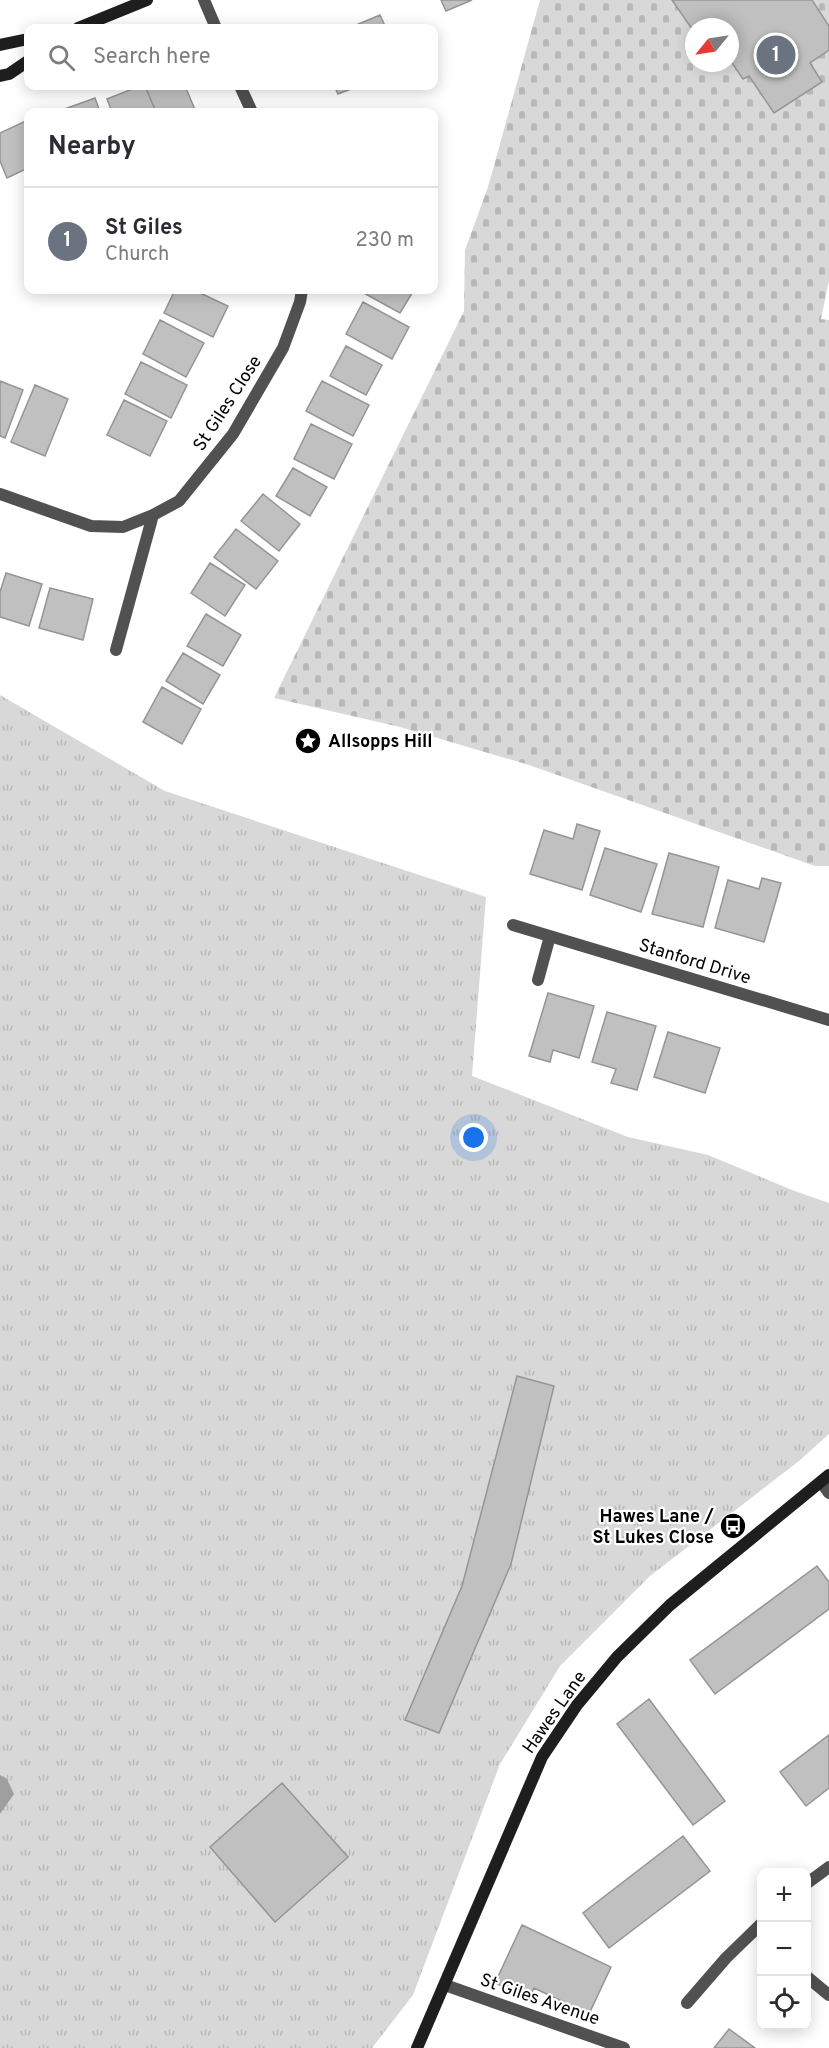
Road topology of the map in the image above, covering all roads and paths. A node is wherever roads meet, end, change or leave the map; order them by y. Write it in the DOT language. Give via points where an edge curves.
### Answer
graph roads {
  1 [pos="147,0"];
  2 [pos="204,0"];
  3 [pos="88,24"];
  4 [pos="214,24"];
  5 [pos="24,40"];
  6 [pos="0,45"];
  7 [pos="24,64"];
  8 [pos="0,76"];
  9 [pos="242,90"];
  10 [pos="250,108"];
  11 [pos="301,294"];
  12 [pos="0,494"];
  13 [pos="153,515"];
  14 [pos="116,650"];
  15 [pos="513,925"];
  16 [pos="550,936"];
  17 [pos="538,980"];
  18 [pos="829,1020"];
  19 [pos="825,1479"];
  20 [pos="829,1493"];
  21 [pos="829,1867"];
  22 [pos="811,1881"];
  23 [pos="757,1933"];
  24 [pos="811,1979"];
  25 [pos="445,1985"];
  26 [pos="829,1995"];
  27 [pos="687,2003"];
  28 [pos="417,2048"];
  29 [pos="624,2048"];
  1 -- 3 [label="main road"];
  2 -- 4 [label="street"];
  5 -- 6 [label="main road"];
  7 -- 8 [label="main road"];
  9 -- 10 [label="street"];
  11 -- 13 [label="street, St Giles Close" via="283,348 233,434 179,501"];
  12 -- 13 [label="street, St Giles Close" via="92,526 123,527"];
  13 -- 14 [label="street"];
  15 -- 16 [label="street, Stanford Drive"];
  16 -- 17 [label="street"];
  16 -- 18 [label="street, Stanford Drive"];
  19 -- 20 [label="street"];
  19 -- 25 [label="main road, Hawes Lane" via="670,1605 617,1657 577,1705 542,1757"];
  21 -- 22 [label="street"];
  23 -- 27 [label="street" via="726,1958"];
  24 -- 26 [label="street"];
  25 -- 28 [label="main road, Hawes Lane"];
  25 -- 29 [label="street, St Giles Avenue"];
}
